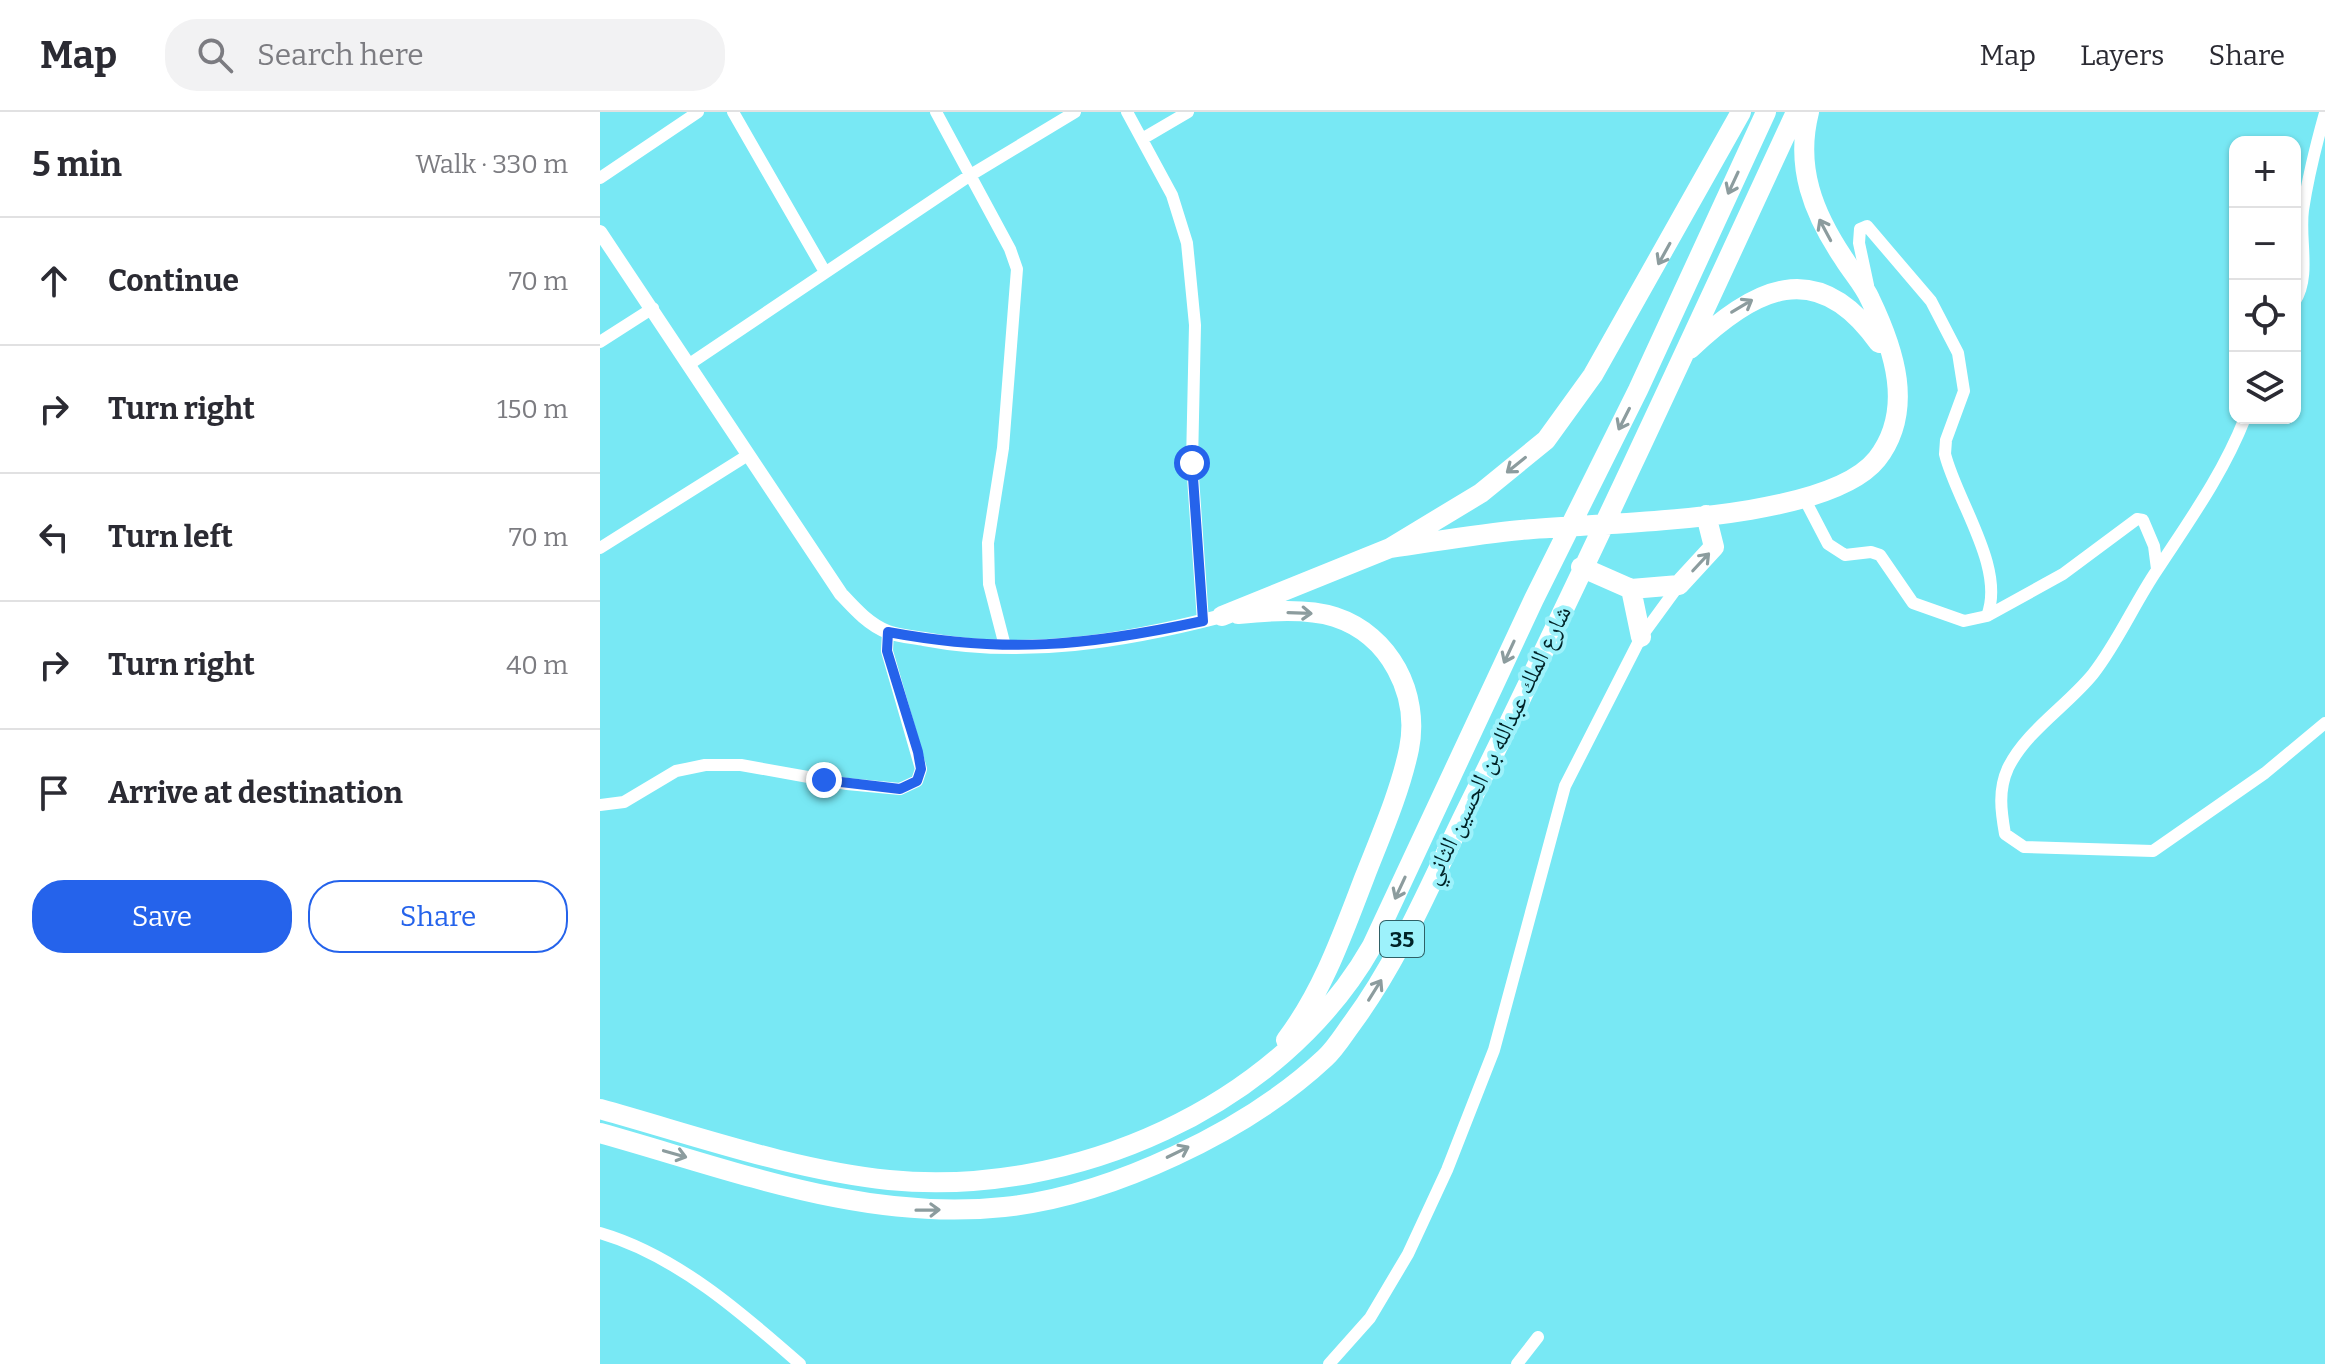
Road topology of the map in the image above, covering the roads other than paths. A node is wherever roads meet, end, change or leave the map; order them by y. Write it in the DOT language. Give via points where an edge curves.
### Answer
graph roads {
  1 [pos="698,112"];
  2 [pos="733,112"];
  3 [pos="936,112"];
  4 [pos="1075,112"];
  5 [pos="1127,112"];
  6 [pos="1188,112"];
  7 [pos="1741,112"];
  8 [pos="1766,112"];
  9 [pos="1796,112"];
  10 [pos="1809,112"];
  11 [pos="2325,113"];
  12 [pos="1142,139"];
  13 [pos="969,176"];
  14 [pos="600,178"];
  15 [pos="600,232"];
  16 [pos="825,272"];
  17 [pos="2301,284"];
  18 [pos="1870,299"];
  19 [pos="653,308"];
  20 [pos="600,342"];
  21 [pos="1683,356"];
  22 [pos="691,363"];
  23 [pos="1898,373"];
  24 [pos="2242,424"];
  25 [pos="748,455"];
  26 [pos="1804,498"];
  27 [pos="1456,510"];
  28 [pos="1706,515"];
  29 [pos="1463,538"];
  30 [pos="600,548"];
  31 [pos="1390,548"];
  32 [pos="1581,567"];
  33 [pos="2157,569"];
  34 [pos="1679,585"];
  35 [pos="1631,589"];
  36 [pos="1987,616"];
  37 [pos="1213,618"];
  38 [pos="888,632"];
  39 [pos="1641,637"];
  40 [pos="1005,646"];
  41 [pos="2325,723"];
  42 [pos="600,805"];
  43 [pos="1264,1070"];
  44 [pos="600,1109"];
  45 [pos="600,1133"];
  46 [pos="600,1233"];
  47 [pos="1538,1337"];
  48 [pos="800,1364"];
  49 [pos="1329,1364"];
  50 [pos="1517,1364"];
  1 -- 14 [label="street"];
  2 -- 16 [label="street"];
  3 -- 13 [label="street"];
  4 -- 13 [label="street"];
  5 -- 12 [label="street"];
  6 -- 12 [label="street"];
  7 -- 27 [label="highway, one-way" via="1656,268 1569,410 1546,440"];
  8 -- 43 [label="highway, شارع الملك عبدالله بن الحسين الثاني / 35, one-way" via="1372,946 1316,1025"];
  9 -- 21 [label="highway, شارع الملك عبدالله بن الحسين الثاني / 35"];
  18 -- 10 [label="highway, one-way" via="1830,239 1806,185 1802,137"];
  11 -- 17 [label="street" via="2303,211"];
  12 -- 37 [label="street" via="1172,195 1187,243 1195,325 1193,493"];
  13 -- 16 [label="street"];
  13 -- 40 [label="street" via="1010,249 1018,285 988,543 989,584"];
  15 -- 19 [label="street"];
  16 -- 22 [label="street"];
  18 -- 23 [label="highway"];
  18 -- 36 [label="street" via="1859,243 1860,229 1867,226 1931,301 1962,364 1964,391 1945,454 1986,558 1991,602"];
  19 -- 20 [label="street"];
  19 -- 22 [label="street"];
  21 -- 23 [label="highway, one-way" via="1743,304 1771,291 1799,290 1853,312"];
  21 -- 32 [label="highway, شارع الملك عبدالله بن الحسين الثاني / 35"];
  22 -- 25 [label="street"];
  23 -- 26 [label="highway" via="1897,411 1877,459 1834,489"];
  24 -- 33 [label="street" via="2207,496"];
  25 -- 30 [label="street"];
  25 -- 38 [label="street" via="841,594"];
  26 -- 28 [label="highway"];
  26 -- 36 [label="street" via="1828,544 1845,555 1880,555 1913,603 1964,621"];
  27 -- 29 [label="highway" via="1453,522"];
  27 -- 31 [label="highway"];
  28 -- 29 [label="highway"];
  34 -- 28 [label="highway, one-way" via="1714,547"];
  29 -- 31 [label="highway"];
  31 -- 37 [label="highway"];
  32 -- 35 [label="highway"];
  45 -- 32 [label="highway, شارع الملك عبدالله بن الحسين الثاني / 35, one-way" via="844,1202 917,1210 1005,1207 1081,1192 1240,1121 1329,1055 1377,990"];
  33 -- 36 [label="street" via="2149,531 2137,519 2043,587"];
  33 -- 41 [label="street" via="2095,671 2009,766 2000,798 2009,839 2024,847 2153,851 2265,773"];
  34 -- 35 [label="highway"];
  34 -- 39 [label="street"];
  35 -- 39 [label="highway"];
  37 -- 40 [label="street" via="1097,643"];
  37 -- 43 [label="highway, one-way" via="1312,614 1350,623 1395,664 1403,678 1411,724 1390,812 1334,958 1308,1011"];
  38 -- 40 [label="street" via="956,645"];
  38 -- 42 [label="street" via="887,651 921,769 910,786 847,784 741,765 705,765 676,771 624,802"];
  39 -- 49 [label="street" via="1565,786 1494,1050 1447,1170 1408,1254 1370,1318"];
  43 -- 44 [label="highway, شارع الملك عبدالله بن الحسين الثاني / 35" via="1181,1121 1108,1152 1043,1170 967,1181 839,1173"];
  46 -- 48 [label="street" via="658,1258 696,1282"];
  47 -- 50 [label="street"];
}
